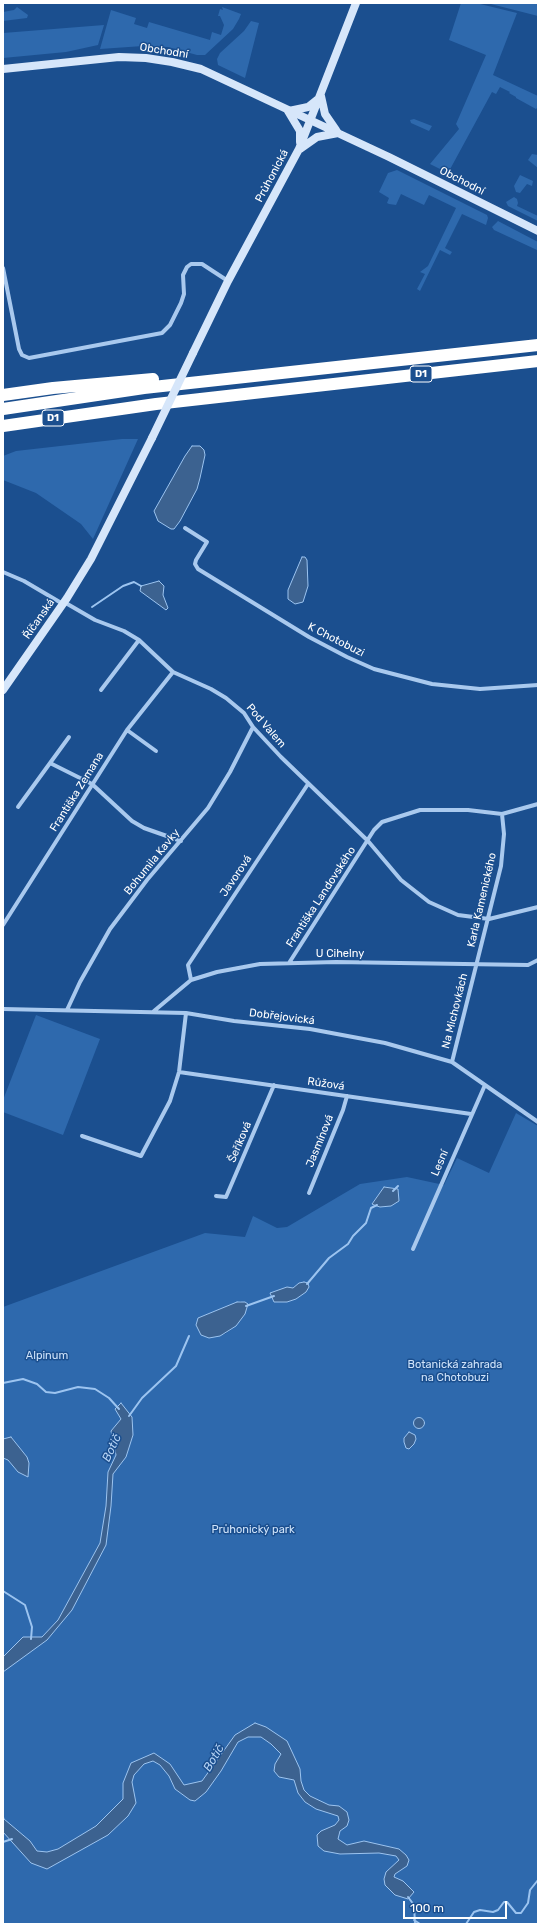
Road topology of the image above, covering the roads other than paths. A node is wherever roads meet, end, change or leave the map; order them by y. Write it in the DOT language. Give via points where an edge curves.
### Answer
graph roads {
  1 [pos="356,3"];
  2 [pos="3,69"];
  3 [pos="321,95"];
  4 [pos="288,111"];
  5 [pos="311,121"];
  6 [pos="339,133"];
  7 [pos="300,149"];
  8 [pos="538,231"];
  9 [pos="3,268"];
  10 [pos="228,281"];
  11 [pos="538,345"];
  12 [pos="538,361"];
  13 [pos="259,376"];
  14 [pos="3,395"];
  15 [pos="3,409"];
  16 [pos="3,426"];
  17 [pos="152,438"];
  18 [pos="185,528"];
  19 [pos="3,572"];
  20 [pos="63,603"];
  21 [pos="139,640"];
  22 [pos="173,672"];
  23 [pos="538,685"];
  24 [pos="3,690"];
  25 [pos="101,690"];
  26 [pos="253,727"];
  27 [pos="127,730"];
  28 [pos="69,737"];
  29 [pos="156,751"];
  30 [pos="50,763"];
  31 [pos="92,784"];
  32 [pos="308,784"];
  33 [pos="538,804"];
  34 [pos="18,806"];
  35 [pos="502,814"];
  36 [pos="181,841"];
  37 [pos="368,841"];
  38 [pos="538,907"];
  39 [pos="489,919"];
  40 [pos="3,925"];
  41 [pos="538,960"];
  42 [pos="289,963"];
  43 [pos="476,965"];
  44 [pos="191,980"];
  45 [pos="3,1009"];
  46 [pos="68,1010"];
  47 [pos="154,1011"];
  48 [pos="186,1013"];
  49 [pos="452,1062"];
  50 [pos="179,1072"];
  51 [pos="274,1085"];
  52 [pos="485,1085"];
  53 [pos="347,1096"];
  54 [pos="471,1114"];
  55 [pos="538,1122"];
  56 [pos="82,1136"];
  57 [pos="309,1193"];
  58 [pos="216,1196"];
  59 [pos="413,1249"];
  1 -- 3 [label="street, Průhonická"];
  2 -- 4 [label="street, Obchodní" via="119,57 152,59 207,72"];
  3 -- 4 [label="street" via="308,107"];
  3 -- 5 [label="street, Průhonická"];
  3 -- 6 [label="street" via="325,114"];
  4 -- 5 [label="street, Obchodní"];
  4 -- 7 [label="street" via="300,131"];
  5 -- 6 [label="street, Obchodní"];
  5 -- 7 [label="street, Průhonická"];
  6 -- 7 [label="street" via="317,137"];
  6 -- 8 [label="street, Obchodní"];
  7 -- 10 [label="street, Průhonická"];
  9 -- 10 [label="street" via="19,349 29,358 162,333 170,325 182,303 183,275 191,264 202,264"];
  10 -- 17 [label="street, Průhonická, bridge"];
  11 -- 13 [label="highway, D1"];
  12 -- 16 [label="highway, D1" via="163,403"];
  13 -- 14 [label="highway" via="167,378"];
  13 -- 15 [label="highway, D1" via="101,394"];
  17 -- 20 [label="street, Říčanská" via="91,559"];
  18 -- 23 [label="street, K Chotobuzi" via="207,542 196,560 198,569 283,622 347,657 374,669 432,684 480,689"];
  19 -- 20 [label="street, Pod Valem"];
  20 -- 21 [label="street, Pod Valem"];
  20 -- 24 [label="street, Říčanská"];
  21 -- 22 [label="street, Pod Valem"];
  21 -- 25 [label="street"];
  22 -- 26 [label="street, Pod Valem" via="226,698 244,712"];
  22 -- 27 [label="street, Františka Zemana"];
  26 -- 32 [label="street, Pod Valem"];
  26 -- 36 [label="street, Bohumila Kavky" via="212,802"];
  27 -- 29 [label="street"];
  27 -- 31 [label="street, Františka Zemana"];
  28 -- 30 [label="street"];
  30 -- 31 [label="street"];
  30 -- 34 [label="street"];
  31 -- 36 [label="street" via="132,821"];
  31 -- 40 [label="street, Františka Zemana"];
  32 -- 37 [label="street, Pod Valem"];
  32 -- 44 [label="street, Javorová" via="188,965"];
  33 -- 35 [label="street"];
  35 -- 37 [label="street, Františka Landovského" via="468,810 420,810 382,822"];
  35 -- 39 [label="street, Karla Kamenického" via="504,834 501,866"];
  36 -- 46 [label="street, Bohumila Kavky" via="147,880 110,930 80,982"];
  37 -- 39 [label="street, Pod Valem" via="401,880 428,902 458,915"];
  37 -- 42 [label="street, Františka Landovského"];
  38 -- 39 [label="street"];
  39 -- 43 [label="street, Karla Kamenického"];
  41 -- 43 [label="street, U Cihelny" via="528,964"];
  42 -- 43 [label="street, U Cihelny" via="387,962"];
  42 -- 44 [label="street, U Cihelny" via="260,964"];
  43 -- 49 [label="street, Na Michovkách"];
  44 -- 47 [label="street, U Cihelny"];
  45 -- 46 [label="street, Dobřejovická"];
  46 -- 47 [label="street, Dobřejovická"];
  47 -- 48 [label="street, Dobřejovická"];
  48 -- 49 [label="street, Dobřejovická" via="310,1029 385,1043"];
  48 -- 50 [label="street"];
  49 -- 52 [label="street, Dobřejovická"];
  50 -- 51 [label="street, Růžová"];
  50 -- 56 [label="street" via="170,1101 141,1156"];
  51 -- 53 [label="street, Růžová"];
  51 -- 58 [label="street, Šeříková" via="226,1197"];
  52 -- 54 [label="street, Lesní"];
  52 -- 55 [label="street, Dobřejovická"];
  53 -- 54 [label="street, Růžová"];
  53 -- 57 [label="street, Jasmínová"];
  54 -- 59 [label="street, Lesní"];
}
